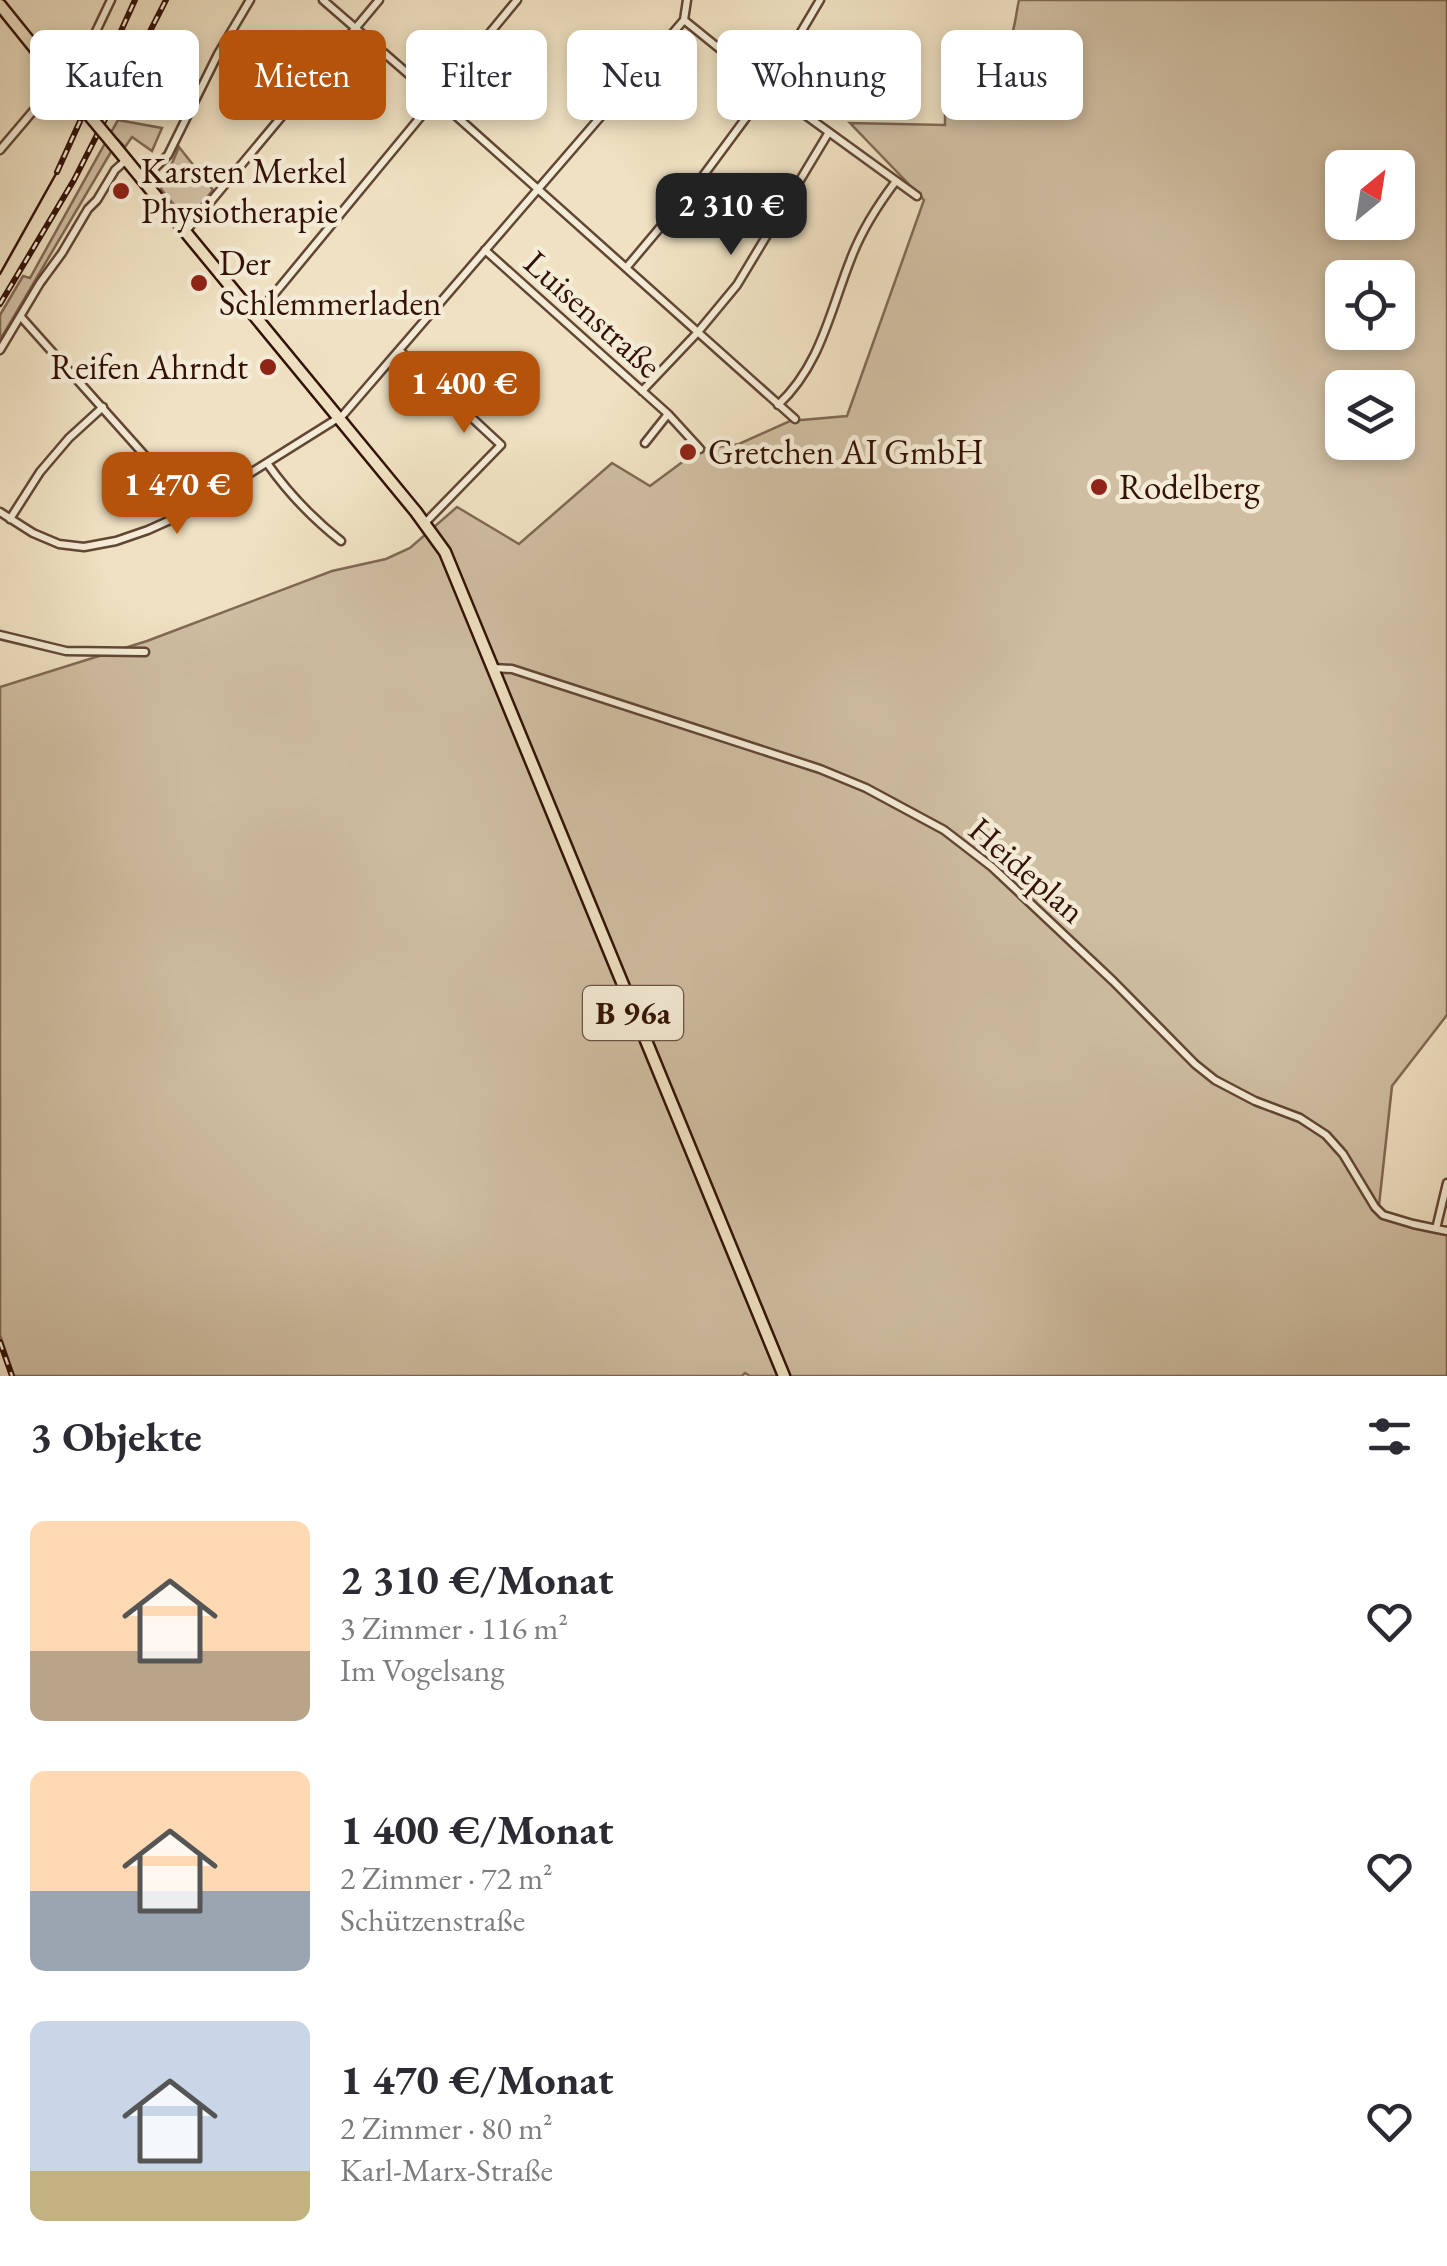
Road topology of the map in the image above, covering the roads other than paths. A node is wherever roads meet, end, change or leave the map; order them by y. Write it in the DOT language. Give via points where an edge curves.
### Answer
graph roads {
  1 [pos="111,0"];
  2 [pos="250,0"];
  3 [pos="323,0"];
  4 [pos="379,0"];
  5 [pos="517,0"];
  6 [pos="688,0"];
  7 [pos="820,0"];
  8 [pos="1,9"];
  9 [pos="684,20"];
  10 [pos="356,27"];
  11 [pos="97,30"];
  12 [pos="492,30"];
  13 [pos="802,30"];
  14 [pos="30,43"];
  15 [pos="717,47"];
  16 [pos="406,71"];
  17 [pos="30,114"];
  18 [pos="93,120"];
  19 [pos="418,120"];
  20 [pos="461,120"];
  21 [pos="744,120"];
  22 [pos="812,120"];
  23 [pos="829,132"];
  24 [pos="0,150"];
  25 [pos="126,160"];
  26 [pos="144,180"];
  27 [pos="896,181"];
  28 [pos="538,189"];
  29 [pos="917,196"];
  30 [pos="186,230"];
  31 [pos="485,250"];
  32 [pos="626,268"];
  33 [pos="256,316"];
  34 [pos="21,317"];
  35 [pos="698,332"];
  36 [pos="0,350"];
  37 [pos="400,350"];
  38 [pos="642,392"];
  39 [pos="778,405"];
  40 [pos="103,407"];
  41 [pos="668,414"];
  42 [pos="339,418"];
  43 [pos="795,418"];
  44 [pos="644,443"];
  45 [pos="700,450"];
  46 [pos="267,463"];
  47 [pos="0,512"];
  48 [pos="188,512"];
  49 [pos="10,519"];
  50 [pos="425,522"];
  51 [pos="341,541"];
  52 [pos="0,634"];
  53 [pos="145,652"];
  54 [pos="493,668"];
  55 [pos="1447,1182"];
  56 [pos="1436,1228"];
  57 [pos="1447,1230"];
  58 [pos="784,1376"];
  1 -- 11 [label="street"];
  2 -- 26 [label="street" via="168,156"];
  3 -- 10 [label="street"];
  4 -- 10 [label="street"];
  5 -- 12 [label="street"];
  6 -- 9 [label="street"];
  7 -- 13 [label="street"];
  8 -- 14 [label="main road, B 96a"];
  9 -- 15 [label="street"];
  9 -- 28 [label="street"];
  10 -- 16 [label="street"];
  10 -- 30 [label="street"];
  17 -- 24 [label="street"];
  18 -- 25 [label="main road, B 96a, bridge"];
  19 -- 33 [label="street"];
  20 -- 28 [label="street"];
  21 -- 32 [label="street"];
  22 -- 23 [label="street"];
  23 -- 27 [label="street"];
  23 -- 35 [label="street" via="737,285"];
  25 -- 26 [label="main road, B 96a"];
  25 -- 34 [label="street"];
  26 -- 30 [label="main road, B 96a"];
  27 -- 29 [label="street"];
  27 -- 39 [label="street" via="870,216 812,360"];
  28 -- 31 [label="street"];
  28 -- 32 [label="street"];
  30 -- 33 [label="main road, B 96a"];
  31 -- 37 [label="street"];
  31 -- 38 [label="street, Luisenstraße"];
  32 -- 35 [label="street"];
  33 -- 42 [label="main road, B 96a"];
  34 -- 36 [label="street"];
  34 -- 40 [label="street"];
  35 -- 38 [label="street"];
  35 -- 39 [label="street"];
  37 -- 42 [label="street"];
  37 -- 50 [label="street" via="501,446"];
  38 -- 41 [label="street, Luisenstraße"];
  39 -- 43 [label="street"];
  40 -- 48 [label="street"];
  40 -- 49 [label="street" via="49,460"];
  41 -- 44 [label="street, Luisenstraße"];
  41 -- 45 [label="street, Luisenstraße"];
  42 -- 46 [label="street"];
  42 -- 50 [label="main road, B 96a"];
  46 -- 48 [label="street"];
  46 -- 51 [label="street"];
  47 -- 49 [label="street"];
  48 -- 49 [label="street" via="84,547 59,544"];
  50 -- 54 [label="main road, B 96a"];
  52 -- 53 [label="street" via="66,652"];
  54 -- 56 [label="street, Heideplan" via="820,769 921,816 992,867 1215,1080 1326,1135 1383,1215"];
  54 -- 58 [label="main road, B 96a"];
  55 -- 56 [label="street"];
  56 -- 57 [label="street, Heideplan"];
}
